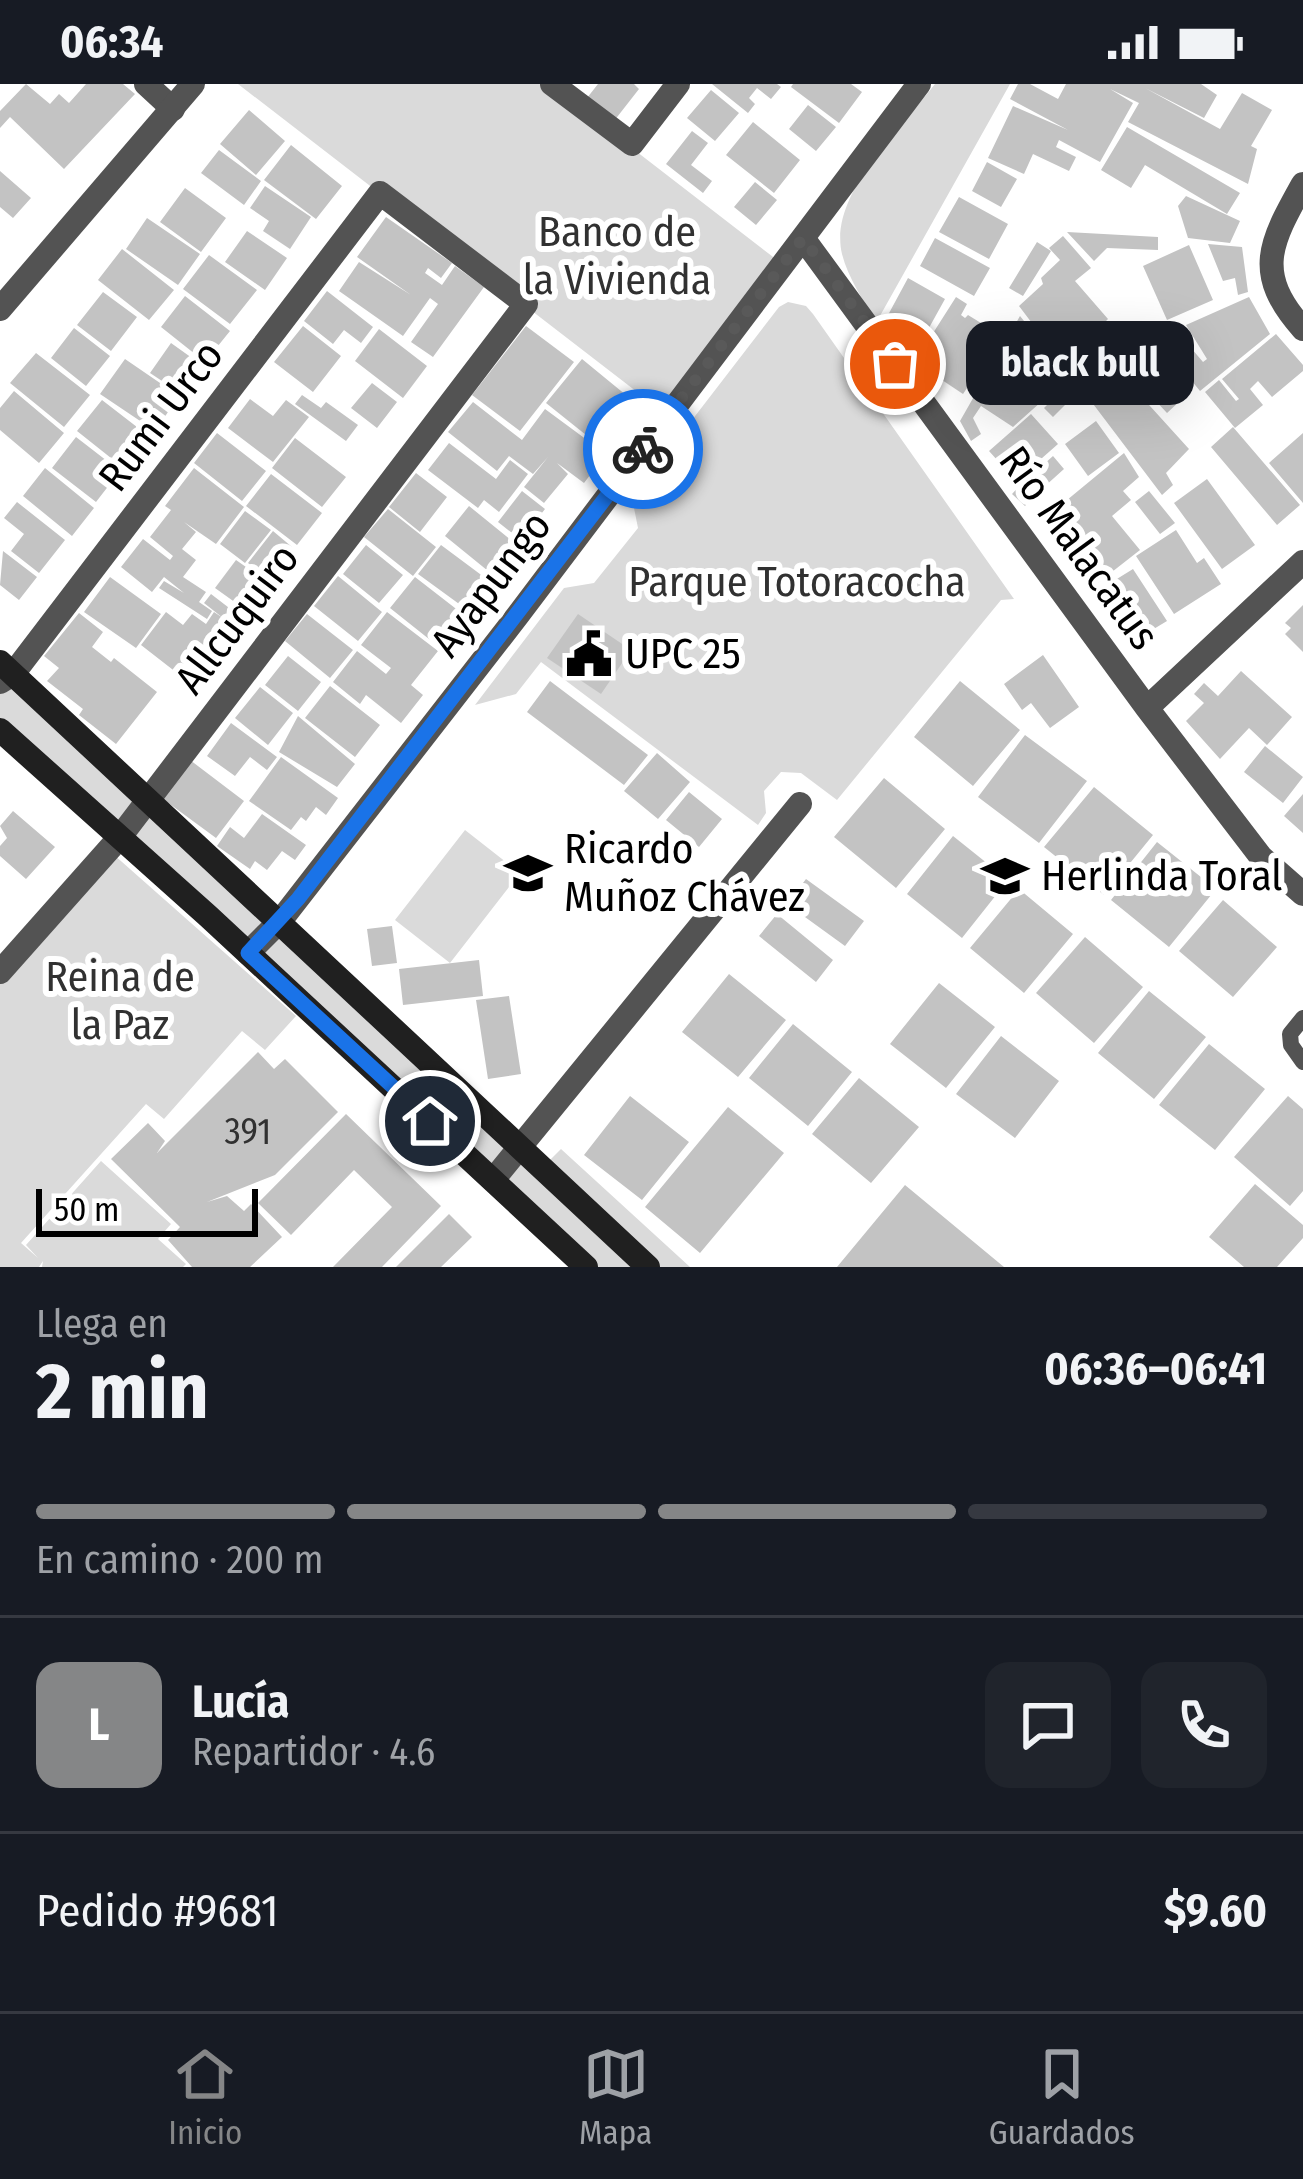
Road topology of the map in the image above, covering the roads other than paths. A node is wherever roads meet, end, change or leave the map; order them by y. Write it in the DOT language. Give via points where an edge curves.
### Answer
graph roads {
  1 [pos="146,84"];
  2 [pos="194,84"];
  3 [pos="551,84"];
  4 [pos="677,84"];
  5 [pos="920,84"];
  6 [pos="172,109"];
  7 [pos="1303,184"];
  8 [pos="380,193"];
  9 [pos="803,238"];
  10 [pos="0,309"];
  11 [pos="1303,329"];
  12 [pos="1303,562"];
  13 [pos="4,672"];
  14 [pos="1147,708"];
  15 [pos="0,730"];
  16 [pos="149,799"];
  17 [pos="800,804"];
  18 [pos="120,837"];
  19 [pos="1303,894"];
  20 [pos="281,920"];
  21 [pos="248,953"];
  22 [pos="0,972"];
  23 [pos="1303,1018"];
  24 [pos="1303,1062"];
  25 [pos="519,1150"];
  26 [pos="493,1180"];
  27 [pos="586,1267"];
  28 [pos="648,1267"];
  1 -- 6 [label="street"];
  2 -- 6 [label="street"];
  3 -- 4 [label="street" via="632,144"];
  5 -- 9 [label="street, Ayapungo"];
  6 -- 10 [label="street"];
  7 -- 11 [label="street" via="1277,230 1270,270 1279,302"];
  8 -- 13 [label="street, Rumi Urco"];
  8 -- 16 [label="street, Allcuquiro" via="526,304"];
  9 -- 14 [label="street, Río Malacatus"];
  9 -- 20 [label="street, Ayapungo"];
  12 -- 14 [label="street"];
  13 -- 16 [label="main road"];
  14 -- 19 [label="street, Río Malacatus" via="1261,857"];
  15 -- 18 [label="main road"];
  16 -- 18 [label="street, Allcuquiro"];
  16 -- 20 [label="main road"];
  17 -- 25 [label="street"];
  18 -- 21 [label="main road"];
  18 -- 22 [label="street, Allcuquiro"];
  20 -- 21 [label="street, Ayapungo"];
  20 -- 25 [label="main road"];
  21 -- 26 [label="main road"];
  23 -- 24 [label="lane" via="1291,1034"];
  25 -- 26 [label="street"];
  25 -- 28 [label="main road"];
  26 -- 27 [label="main road"];
}
